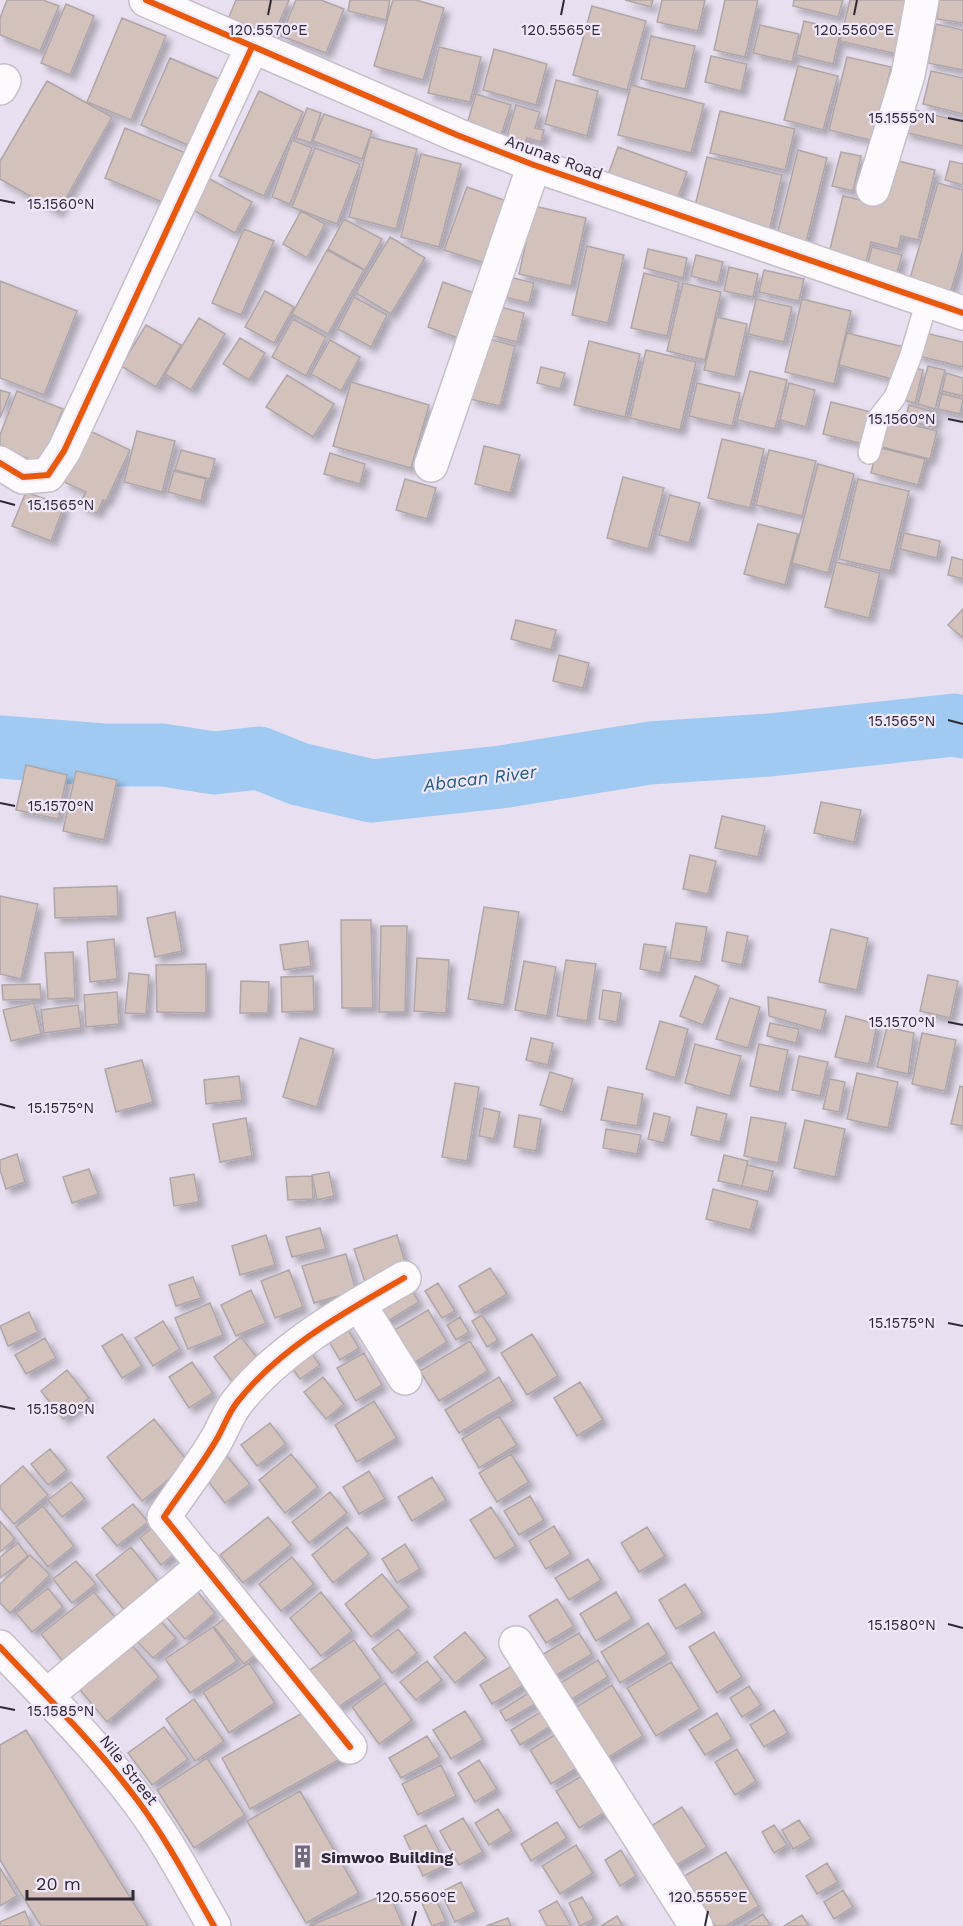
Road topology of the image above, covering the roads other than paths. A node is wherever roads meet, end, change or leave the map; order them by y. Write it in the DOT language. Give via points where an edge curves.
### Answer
graph roads {
  1 [pos="146,0"];
  2 [pos="922,0"];
  3 [pos="252,47"];
  4 [pos="534,165"];
  5 [pos="873,189"];
  6 [pos="927,301"];
  7 [pos="963,313"];
  8 [pos="869,453"];
  9 [pos="0,463"];
  10 [pos="431,465"];
  11 [pos="404,1278"];
  12 [pos="359,1304"];
  13 [pos="405,1378"];
  14 [pos="204,1565"];
  15 [pos="516,1643"];
  16 [pos="0,1647"];
  17 [pos="46,1696"];
  18 [pos="350,1747"];
  19 [pos="214,1926"];
  20 [pos="696,1926"];
  1 -- 3 [label="street, Anunas Road"];
  2 -- 5 [label="street" via="908,75"];
  3 -- 4 [label="street, Anunas Road"];
  3 -- 9 [label="street" via="64,451 48,475 23,477"];
  4 -- 6 [label="street, Anunas Road"];
  4 -- 10 [label="street"];
  6 -- 7 [label="street, Anunas Road"];
  6 -- 8 [label="lane" via="910,358 895,397 878,419"];
  11 -- 12 [label="street"];
  12 -- 13 [label="street"];
  12 -- 14 [label="street" via="285,1353 239,1399 164,1517"];
  14 -- 17 [label="street"];
  14 -- 18 [label="street"];
  15 -- 20 [label="street"];
  16 -- 17 [label="street, Nile Street"];
  17 -- 19 [label="street, Nile Street" via="90,1742 138,1802"];
}
